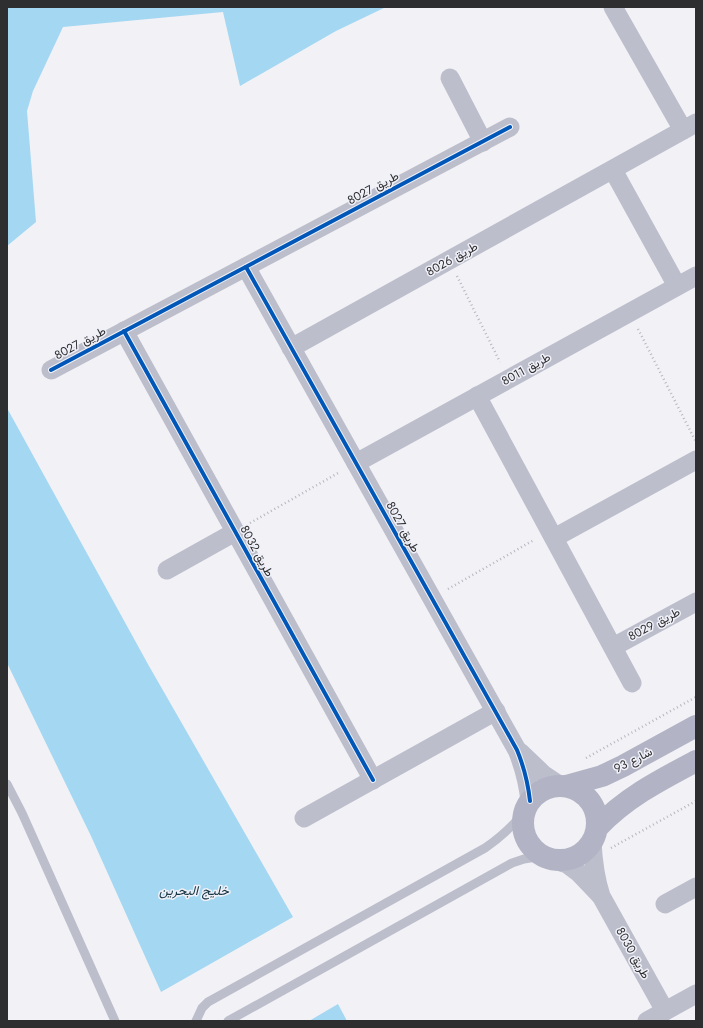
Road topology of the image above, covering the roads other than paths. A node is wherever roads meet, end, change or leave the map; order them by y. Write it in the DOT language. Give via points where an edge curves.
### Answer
graph roads {
  1 [pos="613,7"];
  2 [pos="450,78"];
  3 [pos="510,127"];
  4 [pos="689,127"];
  5 [pos="482,142"];
  6 [pos="613,170"];
  7 [pos="246,267"];
  8 [pos="696,276"];
  9 [pos="677,286"];
  10 [pos="124,331"];
  11 [pos="291,348"];
  12 [pos="51,370"];
  13 [pos="477,396"];
  14 [pos="696,460"];
  15 [pos="356,463"];
  16 [pos="235,532"];
  17 [pos="552,535"];
  18 [pos="167,570"];
  19 [pos="696,602"];
  20 [pos="613,647"];
  21 [pos="632,683"];
  22 [pos="496,711"];
  23 [pos="696,726"];
  24 [pos="517,750"];
  25 [pos="696,761"];
  26 [pos="373,780"];
  27 [pos="7,784"];
  28 [pos="562,786"];
  29 [pos="527,806"];
  30 [pos="304,818"];
  31 [pos="594,843"];
  32 [pos="547,857"];
  33 [pos="696,887"];
  34 [pos="601,896"];
  35 [pos="665,904"];
  36 [pos="696,994"];
  37 [pos="665,1011"];
  38 [pos="115,1021"];
  39 [pos="196,1021"];
  40 [pos="228,1021"];
  41 [pos="647,1021"];
  1 -- 4 [label="street"];
  2 -- 5 [label="street"];
  3 -- 5 [label="street, طريق 8027"];
  4 -- 6 [label="street, طريق 8026"];
  5 -- 7 [label="street, طريق 8027"];
  6 -- 9 [label="street"];
  6 -- 11 [label="street, طريق 8026"];
  7 -- 10 [label="street, طريق 8027"];
  7 -- 11 [label="street, طريق 8027"];
  8 -- 9 [label="street, طريق 8011"];
  9 -- 13 [label="street, طريق 8011"];
  10 -- 12 [label="street, طريق 8027"];
  10 -- 16 [label="street, طريق 8032"];
  11 -- 15 [label="street, طريق 8027"];
  13 -- 15 [label="street, طريق 8011"];
  13 -- 17 [label="street"];
  14 -- 17 [label="street"];
  15 -- 22 [label="street, طريق 8027"];
  16 -- 18 [label="street"];
  16 -- 26 [label="street, طريق 8032"];
  17 -- 20 [label="street"];
  19 -- 20 [label="street, طريق 8029"];
  20 -- 21 [label="street"];
  22 -- 24 [label="street, طريق 8027"];
  22 -- 26 [label="street"];
  23 -- 28 [label="street, شارع 93" via="602,776"];
  24 -- 28 [label="street, طريق 8027" via="544,775"];
  24 -- 29 [label="street, طريق 8027" via="528,784"];
  25 -- 31 [label="street" via="639,793 611,814"];
  26 -- 30 [label="street"];
  27 -- 38 [label="lane"];
  28 -- 29 [label="street" via="543,790"];
  28 -- 31 [label="street" via="575,788 590,800 596,814"];
  29 -- 32 [label="street" via="523,821 524,832 535,850"];
  29 -- 39 [label="lane" via="515,824 485,848 208,1002"];
  31 -- 32 [label="street" via="574,857 563,860"];
  31 -- 34 [label="street, طريق 8030" via="596,882"];
  32 -- 34 [label="street, طريق 8030" via="567,864"];
  32 -- 40 [label="lane" via="512,863"];
  33 -- 35 [label="street"];
  34 -- 37 [label="street, طريق 8030"];
  36 -- 37 [label="street"];
  37 -- 41 [label="street"];
}
